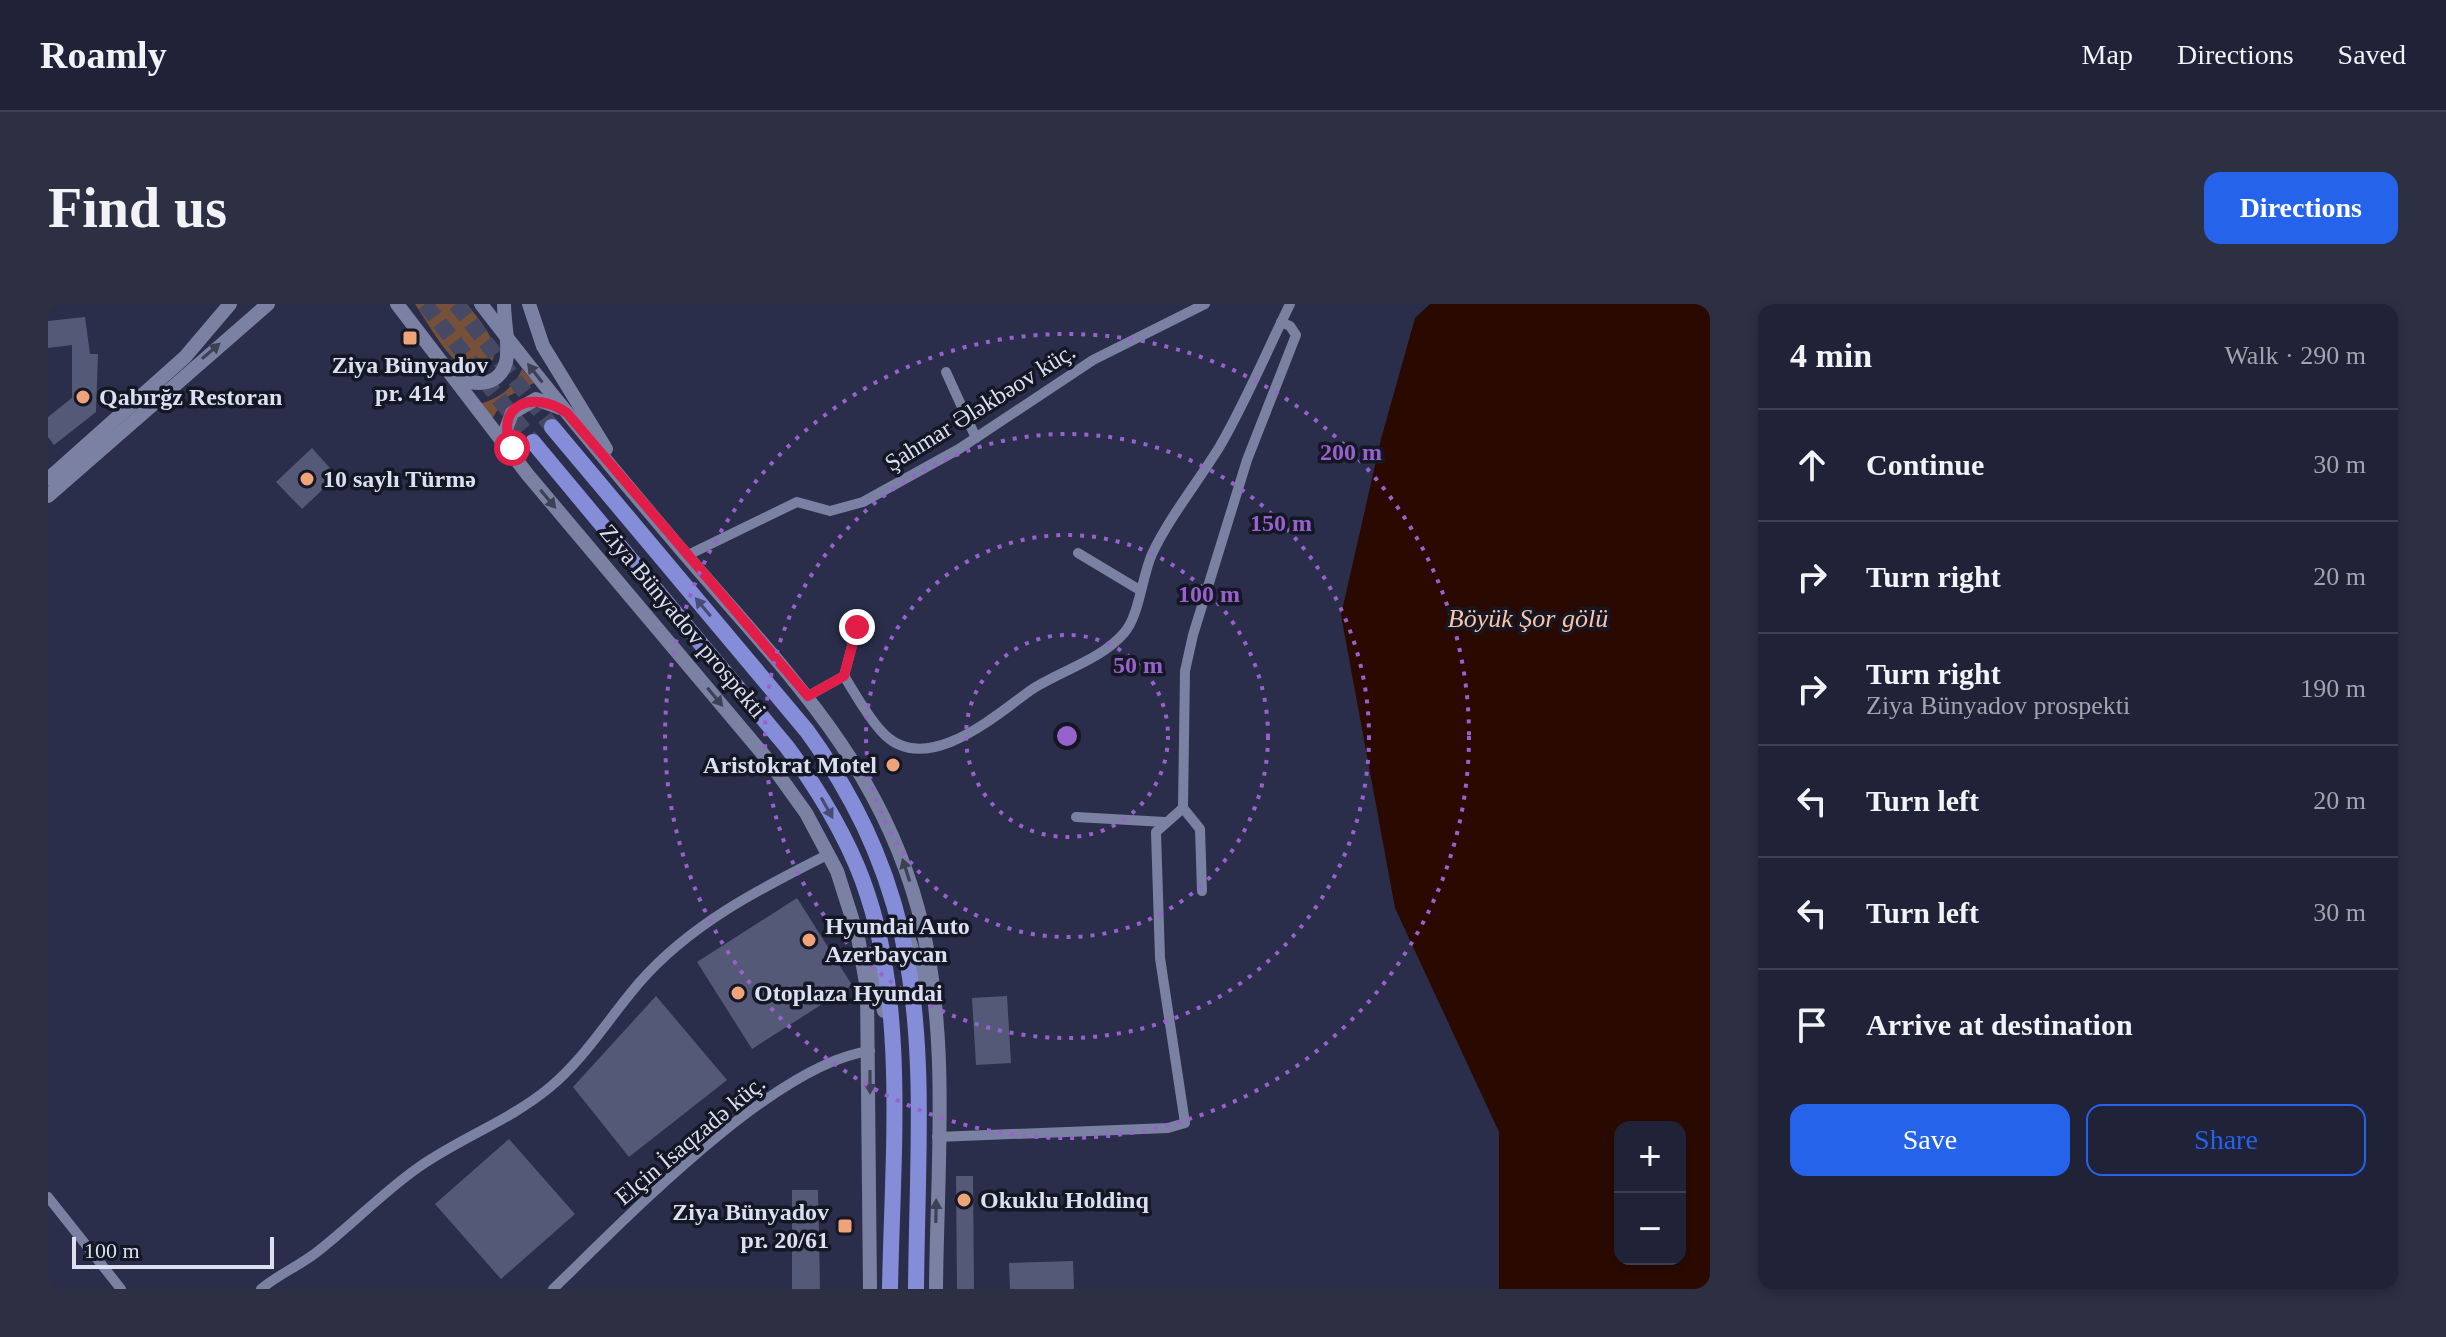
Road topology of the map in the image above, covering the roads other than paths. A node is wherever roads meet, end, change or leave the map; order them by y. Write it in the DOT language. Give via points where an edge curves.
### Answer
graph roads {
  1 [pos="230,304"];
  2 [pos="268,304"];
  3 [pos="389,304"];
  4 [pos="397,304"];
  5 [pos="481,304"];
  6 [pos="504,304"];
  7 [pos="529,304"];
  8 [pos="1205,304"];
  9 [pos="1290,304"];
  10 [pos="1281,322"];
  11 [pos="411,324"];
  12 [pos="504,334"];
  13 [pos="436,357"];
  14 [pos="946,372"];
  15 [pos="567,413"];
  16 [pos="552,427"];
  17 [pos="976,438"];
  18 [pos="533,442"];
  19 [pos="528,475"];
  20 [pos="48,479"];
  21 [pos="48,496"];
  22 [pos="636,497"];
  23 [pos="1078,553"];
  24 [pos="686,556"];
  25 [pos="1138,589"];
  26 [pos="857,627"];
  27 [pos="844,676"];
  28 [pos="808,696"];
  29 [pos="1183,808"];
  30 [pos="1076,817"];
  31 [pos="1165,822"];
  32 [pos="829,854"];
  33 [pos="837,871"];
  34 [pos="1202,891"];
  35 [pos="899,912"];
  36 [pos="938,1044"];
  37 [pos="870,1051"];
  38 [pos="892,1057"];
  39 [pos="937,1137"];
  40 [pos="48,1197"];
  41 [pos="121,1289"];
  42 [pos="261,1289"];
  43 [pos="553,1289"];
  44 [pos="870,1289"];
  45 [pos="890,1289"];
  46 [pos="916,1289"];
  47 [pos="936,1289"];
  1 -- 20 [label="main road" via="185,357"];
  21 -- 2 [label="main road, one-way"];
  3 -- 11 [label="main road"];
  4 -- 11 [label="main road, Ziya Bünyadov prospekti"];
  5 -- 12 [label="main road, Ziya Bünyadov prospekti"];
  6 -- 12 [label="main road"];
  7 -- 22 [label="main road" via="550,359"];
  8 -- 17 [label="street, Şahmar Ələkbəov küç." via="1093,360"];
  9 -- 10 [label="street"];
  10 -- 25 [label="street" via="1222,442 1165,529"];
  10 -- 29 [label="street" via="1296,335 1247,460 1185,671"];
  11 -- 13 [label="main road, Ziya Bünyadov prospekti"];
  12 -- 13 [label="main road" via="506,364 483,384 461,380"];
  15 -- 12 [label="main road, Ziya Bünyadov prospekti, one-way"];
  13 -- 19 [label="main road, Ziya Bünyadov prospekti"];
  14 -- 17 [label="street"];
  15 -- 19 [label="main road" via="536,399 512,413 507,438"];
  15 -- 22 [label="main road, Ziya Bünyadov prospekti"];
  35 -- 16 [label="main road, Ziya Bünyadov prospekti, one-way" via="868,831 828,761"];
  17 -- 24 [label="street, Şahmar Ələkbəov küç." via="863,502 830,511 797,502"];
  18 -- 38 [label="main road, Ziya Bünyadov prospekti, one-way" via="777,735 820,795 847,843 874,916 888,988"];
  19 -- 32 [label="main road, Ziya Bünyadov prospekti, one-way" via="768,760"];
  22 -- 24 [label="main road, Ziya Bünyadov prospekti"];
  23 -- 25 [label="street"];
  24 -- 28 [label="main road, Ziya Bünyadov prospekti"];
  25 -- 27 [label="street" via="1137,609 1115,641 1032,690 975,733 942,744 911,747 883,733"];
  26 -- 27 [label="street"];
  27 -- 28 [label="street"];
  36 -- 28 [label="main road, Ziya Bünyadov prospekti, one-way" via="921,923 899,850 862,773"];
  29 -- 31 [label="street"];
  29 -- 34 [label="street" via="1200,829"];
  30 -- 31 [label="street"];
  31 -- 39 [label="street" via="1156,832 1160,958 1185,1123 1168,1128"];
  32 -- 33 [label="main road, Ziya Bünyadov prospekti"];
  32 -- 42 [label="street" via="773,882 687,938 640,982 585,1056 546,1091 419,1167 314,1254"];
  33 -- 37 [label="main road, Ziya Bünyadov prospekti" via="864,962"];
  33 -- 38 [label="main road" via="869,949"];
  35 -- 36 [label="main road"];
  35 -- 46 [label="main road, Ziya Bünyadov prospekti" via="917,1014"];
  36 -- 39 [label="main road, Ziya Bünyadov prospekti"];
  37 -- 43 [label="street, Elçin İsaqzadə küç." via="826,1062 745,1116"];
  37 -- 44 [label="main road, Ziya Bünyadov prospekti, one-way"];
  38 -- 45 [label="main road, Ziya Bünyadov prospekti"];
  47 -- 39 [label="main road, Ziya Bünyadov prospekti, one-way"];
  40 -- 41 [label="street"];
}
